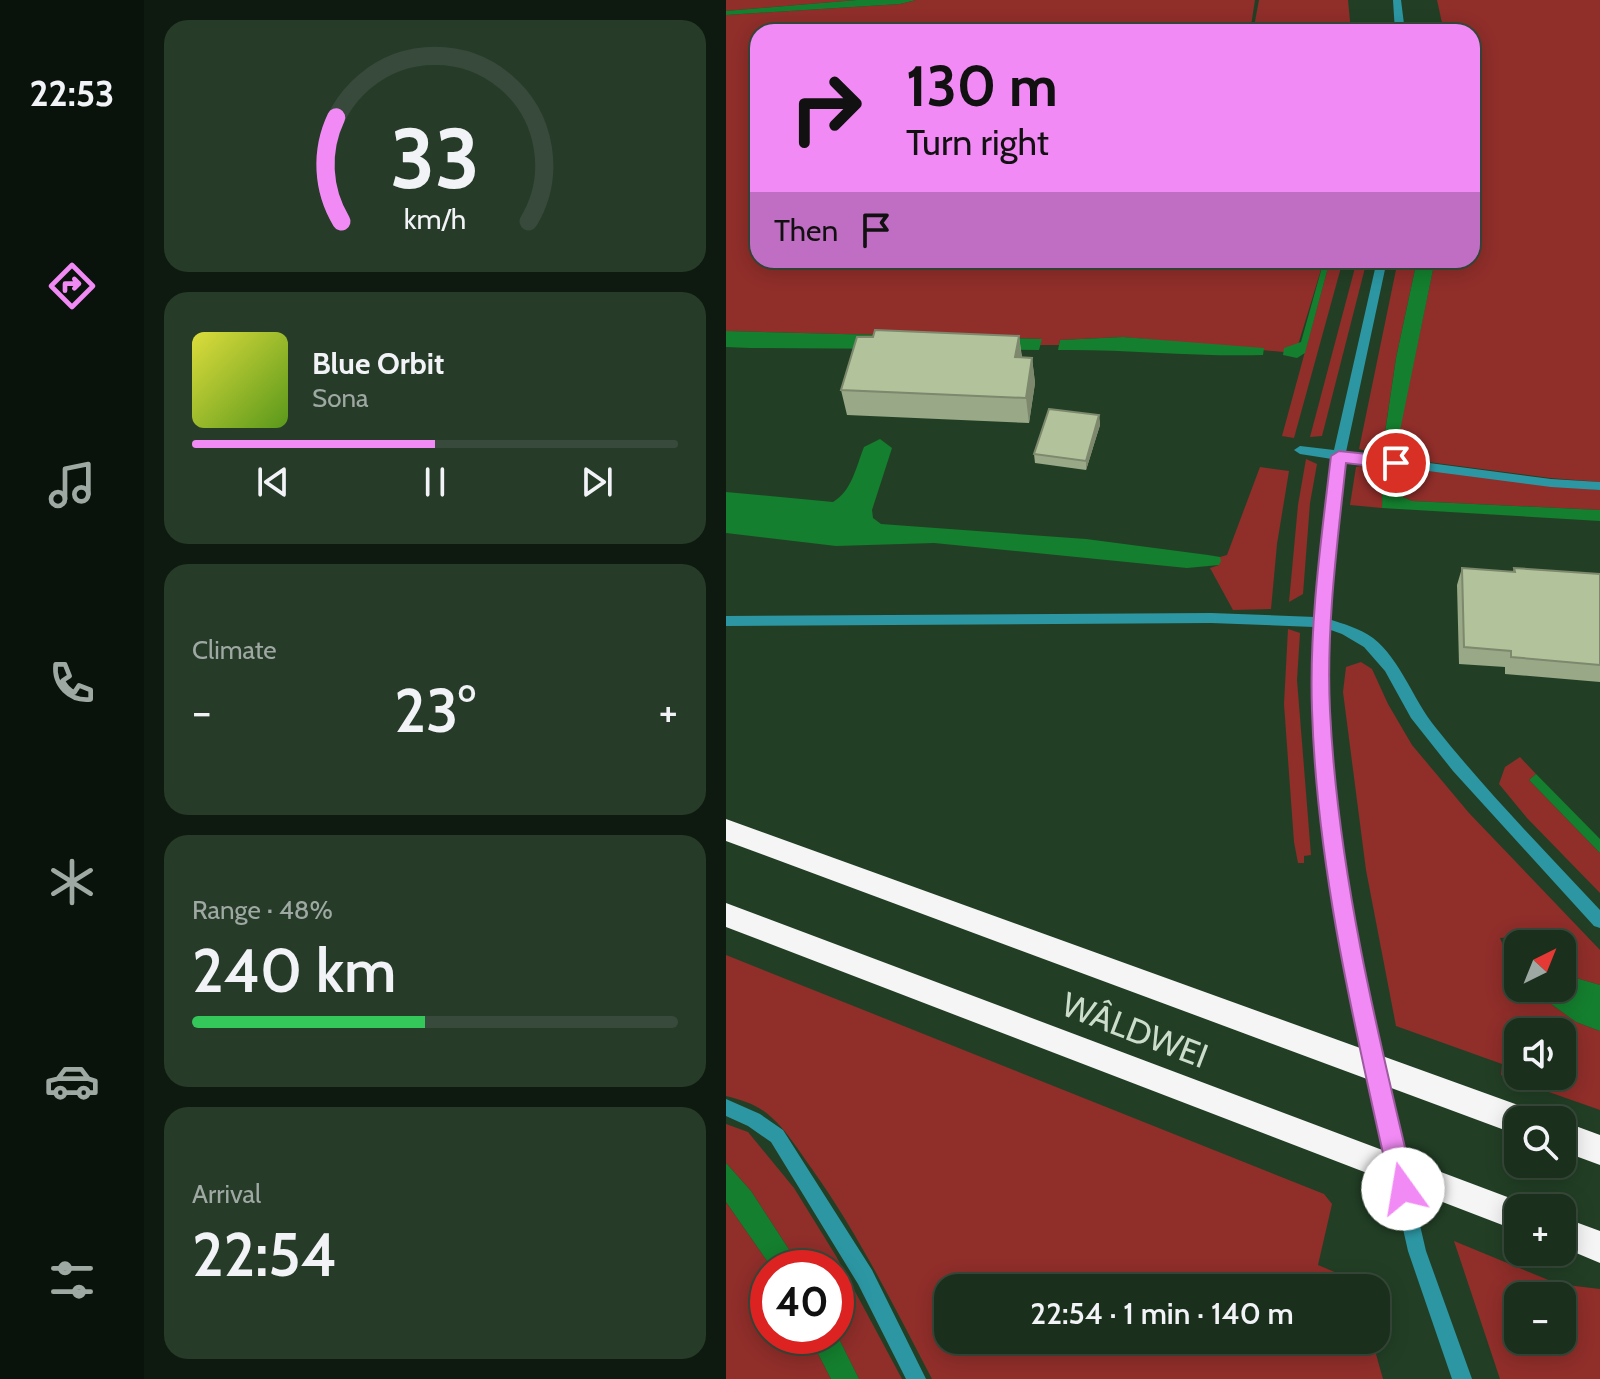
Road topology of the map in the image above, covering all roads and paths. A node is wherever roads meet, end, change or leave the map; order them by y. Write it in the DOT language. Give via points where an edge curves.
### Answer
graph roads {
  1 [pos="1397,0"];
  2 [pos="1399,24"];
  3 [pos="1380,268"];
  4 [pos="1300,450"];
  5 [pos="1339,456"];
  6 [pos="1600,486"];
  7 [pos="726,621"];
  8 [pos="1321,622"];
  9 [pos="726,830"];
  10 [pos="726,915"];
  11 [pos="1600,921"];
  12 [pos="726,1107"];
  13 [pos="1504,1115"];
  14 [pos="1576,1141"];
  15 [pos="1600,1150"];
  16 [pos="1504,1210"];
  17 [pos="1576,1238"];
  18 [pos="1600,1247"];
  19 [pos="916,1379"];
  20 [pos="1462,1379"];
  1 -- 2 [label="street"];
  3 -- 5 [label="street"];
  4 -- 5 [label="street"];
  5 -- 6 [label="street"];
  5 -- 8 [label="street"];
  7 -- 8 [label="street"];
  8 -- 11 [label="street" via="1369,643 1458,767"];
  8 -- 20 [label="street" via="1329,819 1360,1002 1417,1251"];
  9 -- 13 [label="highway, WÂLDWEI"];
  10 -- 16 [label="highway, WÂLDWEI"];
  12 -- 19 [label="street" via="777,1136 865,1277"];
  14 -- 15 [label="highway"];
  17 -- 18 [label="highway"];
}
